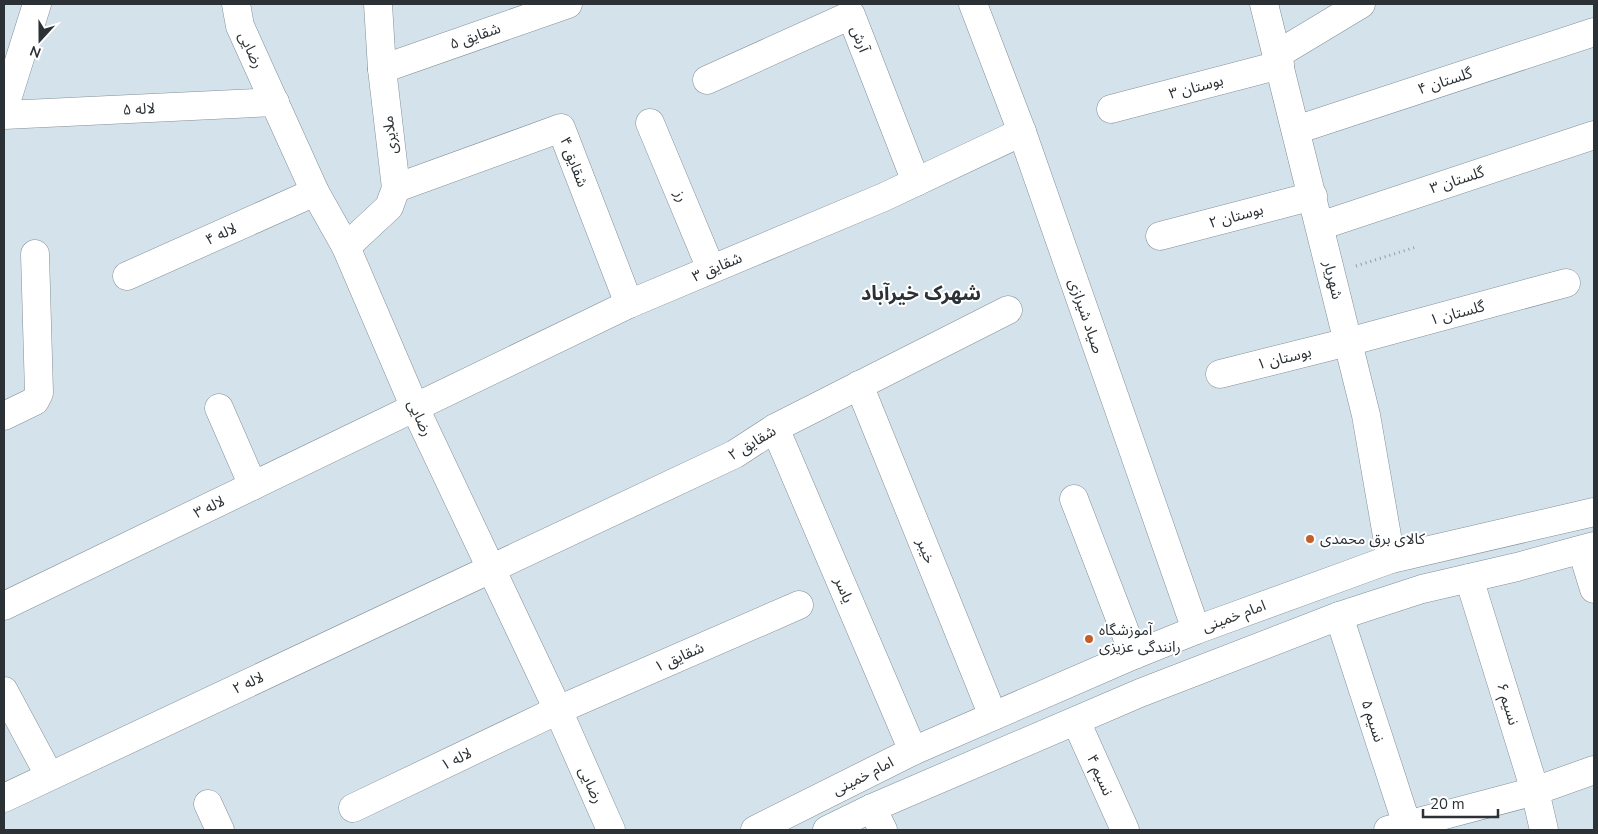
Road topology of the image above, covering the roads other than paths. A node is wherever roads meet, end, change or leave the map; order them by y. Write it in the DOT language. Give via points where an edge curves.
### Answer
graph roads {
  1 [pos="37,4"];
  2 [pos="236,4"];
  3 [pos="378,4"];
  4 [pos="568,4"];
  5 [pos="973,4"];
  6 [pos="1264,4"];
  7 [pos="1362,4"];
  8 [pos="1594,32"];
  9 [pos="1279,60"];
  10 [pos="382,69"];
  11 [pos="707,80"];
  12 [pos="275,102"];
  13 [pos="4,109"];
  14 [pos="1111,109"];
  15 [pos="4,116"];
  16 [pos="650,123"];
  17 [pos="1296,130"];
  18 [pos="1022,132"];
  19 [pos="1594,135"];
  20 [pos="916,182"];
  21 [pos="396,188"];
  22 [pos="315,192"];
  23 [pos="1312,196"];
  24 [pos="1320,226"];
  25 [pos="1160,236"];
  26 [pos="346,246"];
  27 [pos="35,254"];
  28 [pos="711,269"];
  29 [pos="127,276"];
  30 [pos="1566,283"];
  31 [pos="629,304"];
  32 [pos="1008,310"];
  33 [pos="1348,342"];
  34 [pos="1220,374"];
  35 [pos="859,386"];
  36 [pos="219,408"];
  37 [pos="415,408"];
  38 [pos="4,416"];
  39 [pos="774,428"];
  40 [pos="253,486"];
  41 [pos="1074,499"];
  42 [pos="1594,512"];
  43 [pos="1588,548"];
  44 [pos="1391,558"];
  45 [pos="492,568"];
  46 [pos="1469,578"];
  47 [pos="1594,589"];
  48 [pos="799,604"];
  49 [pos="4,606"];
  50 [pos="1339,616"];
  51 [pos="1196,630"];
  52 [pos="1134,655"];
  53 [pos="4,691"];
  54 [pos="558,710"];
  55 [pos="993,716"];
  56 [pos="1076,721"];
  57 [pos="913,751"];
  58 [pos="1594,770"];
  59 [pos="49,775"];
  60 [pos="1535,791"];
  61 [pos="4,798"];
  62 [pos="208,804"];
  63 [pos="353,808"];
  64 [pos="878,819"];
  65 [pos="1398,828"];
  66 [pos="220,830"];
  67 [pos="611,830"];
  68 [pos="755,830"];
  69 [pos="827,830"];
  70 [pos="1125,830"];
  71 [pos="1544,830"];
  1 -- 13 [label="street"];
  2 -- 12 [label="street, رضایی" via="240,26"];
  3 -- 10 [label="street, ملایری"];
  4 -- 10 [label="street, شقایق ۵"];
  5 -- 18 [label="street, صیاد شیرازی"];
  6 -- 9 [label="street, شهریار"];
  7 -- 9 [label="street, بوستان ۳"];
  8 -- 17 [label="street, گلستان ۴"];
  9 -- 14 [label="street, بوستان ۳"];
  9 -- 17 [label="street, شهریار"];
  10 -- 21 [label="street, ملایری"];
  11 -- 20 [label="street, آرش" via="851,16"];
  12 -- 15 [label="street, لاله ۵"];
  12 -- 22 [label="street, رضایی"];
  16 -- 28 [label="street, رز"];
  17 -- 23 [label="street, شهریار"];
  18 -- 20 [label="street, شقایق ۳"];
  18 -- 51 [label="street, صیاد شیرازی"];
  19 -- 24 [label="street, گلستان ۳"];
  20 -- 28 [label="street, شقایق ۳"];
  21 -- 26 [label="street" via="390,207"];
  21 -- 31 [label="street, شقایق ۴" via="562,128"];
  22 -- 26 [label="street, رضایی"];
  22 -- 29 [label="street, لاله ۴"];
  23 -- 24 [label="street, شهریار"];
  23 -- 25 [label="street, بوستان ۲"];
  24 -- 33 [label="street, شهریار"];
  26 -- 37 [label="street, رضایی"];
  27 -- 38 [label="street" via="40,393 35,400"];
  28 -- 31 [label="street, شقایق ۳"];
  30 -- 33 [label="street, گلستان ۱"];
  31 -- 37 [label="street, شقایق ۳"];
  32 -- 35 [label="street, شقایق ۲"];
  33 -- 34 [label="street, بوستان ۱"];
  33 -- 44 [label="street, شهریار" via="1366,415"];
  35 -- 39 [label="street, شقایق ۲"];
  35 -- 55 [label="street, خیبر"];
  36 -- 40 [label="street"];
  37 -- 40 [label="street, لاله ۳"];
  37 -- 45 [label="street, رضایی"];
  39 -- 45 [label="street, شقایق ۲" via="735,454"];
  39 -- 57 [label="street, یاسر"];
  40 -- 49 [label="street, لاله ۳"];
  41 -- 52 [label="street"];
  42 -- 44 [label="street, امام خمینی"];
  43 -- 46 [label="street"];
  43 -- 47 [label="street"];
  44 -- 51 [label="street, امام خمینی"];
  45 -- 54 [label="street, رضایی"];
  45 -- 59 [label="street, لاله ۲"];
  46 -- 50 [label="street" via="1422,589"];
  46 -- 60 [label="street, نسیم ۶"];
  48 -- 54 [label="street, شقایق ۱"];
  50 -- 56 [label="street"];
  50 -- 65 [label="street, نسیم ۵"];
  51 -- 52 [label="street, امام خمینی"];
  52 -- 55 [label="street, امام خمینی"];
  53 -- 59 [label="street"];
  54 -- 63 [label="street, لاله ۱"];
  54 -- 67 [label="street, رضایی"];
  55 -- 57 [label="street, امام خمینی"];
  56 -- 64 [label="street"];
  56 -- 70 [label="street, نسیم ۴"];
  57 -- 68 [label="street, امام خمینی"];
  58 -- 60 [label="street"];
  59 -- 61 [label="street, لاله ۲"];
  60 -- 65 [label="street"];
  60 -- 71 [label="street, نسیم ۶"];
  62 -- 66 [label="street"];
  64 -- 69 [label="street"];
}
